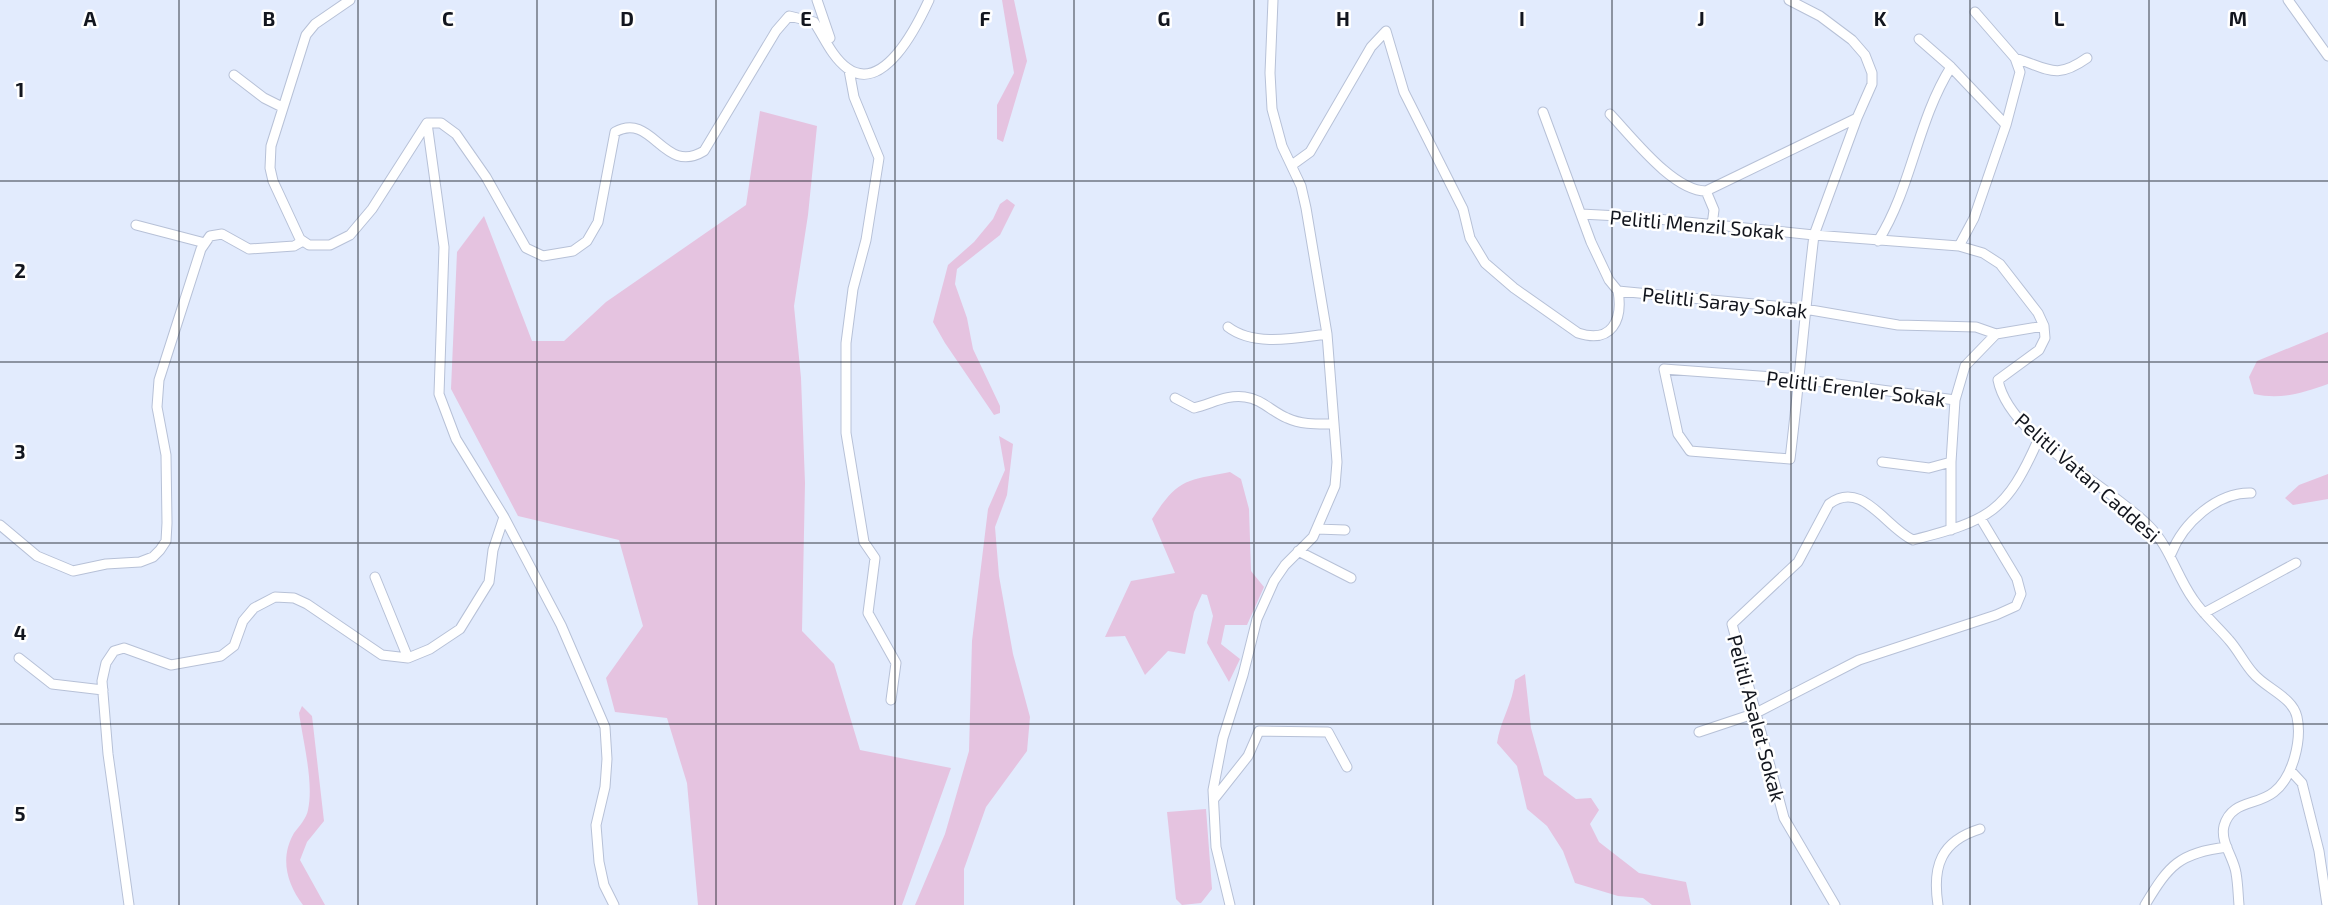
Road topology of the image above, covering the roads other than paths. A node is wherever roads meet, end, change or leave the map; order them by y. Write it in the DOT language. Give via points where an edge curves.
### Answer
graph roads {
  1 [pos="350,0"];
  2 [pos="817,0"];
  3 [pos="929,0"];
  4 [pos="1273,0"];
  5 [pos="1789,0"];
  6 [pos="2288,0"];
  7 [pos="1976,12"];
  8 [pos="1919,39"];
  9 [pos="2328,56"];
  10 [pos="836,58"];
  11 [pos="2015,58"];
  12 [pos="2087,58"];
  13 [pos="1951,67"];
  14 [pos="849,70"];
  15 [pos="234,75"];
  16 [pos="282,107"];
  17 [pos="1543,112"];
  18 [pos="1610,114"];
  19 [pos="1857,118"];
  20 [pos="427,123"];
  21 [pos="2006,125"];
  22 [pos="1292,165"];
  23 [pos="1706,191"];
  24 [pos="1581,214"];
  25 [pos="136,225"];
  26 [pos="1712,225"];
  27 [pos="1814,235"];
  28 [pos="303,241"];
  29 [pos="1878,241"];
  30 [pos="205,243"];
  31 [pos="1959,246"];
  32 [pos="1618,291"];
  33 [pos="1805,309"];
  34 [pos="2044,326"];
  35 [pos="1228,327"];
  36 [pos="1327,334"];
  37 [pos="1996,334"];
  38 [pos="1800,379"];
  39 [pos="1175,398"];
  40 [pos="1955,400"];
  41 [pos="1334,424"];
  42 [pos="2039,438"];
  43 [pos="1882,462"];
  44 [pos="1951,462"];
  45 [pos="2251,493"];
  46 [pos="504,517"];
  47 [pos="1981,519"];
  48 [pos="0,525"];
  49 [pos="1317,528"];
  50 [pos="1345,530"];
  51 [pos="1951,530"];
  52 [pos="1298,551"];
  53 [pos="2171,554"];
  54 [pos="2296,563"];
  55 [pos="375,577"];
  56 [pos="1351,578"];
  57 [pos="2204,613"];
  58 [pos="19,658"];
  59 [pos="408,658"];
  60 [pos="103,690"];
  61 [pos="891,700"];
  62 [pos="1756,713"];
  63 [pos="1699,732"];
  64 [pos="1347,767"];
  65 [pos="2290,770"];
  66 [pos="1214,799"];
  67 [pos="1980,829"];
  68 [pos="2227,847"];
  69 [pos="129,905"];
  70 [pos="614,905"];
  71 [pos="1230,905"];
  72 [pos="1835,905"];
  73 [pos="1938,905"];
  74 [pos="2145,905"];
  75 [pos="2239,905"];
  76 [pos="2327,905"];
  1 -- 16 [label="street" via="315,24 306,35"];
  2 -- 10 [label="street"];
  3 -- 14 [label="street" via="912,32 881,71 863,75"];
  4 -- 22 [label="street" via="1272,109 1282,146"];
  5 -- 19 [label="street" via="1820,16 1852,40 1865,56 1872,84"];
  6 -- 9 [label="street"];
  7 -- 11 [label="street"];
  8 -- 13 [label="street"];
  10 -- 14 [label="street"];
  10 -- 20 [label="street" via="814,22 789,16 776,31 704,151 685,158 670,153 637,128 625,127 615,132 598,222 587,241 573,251 543,256 526,248 486,177 456,134 441,123"];
  11 -- 12 [label="street" via="2060,73"];
  11 -- 21 [label="street" via="2019,84"];
  13 -- 21 [label="street"];
  13 -- 29 [label="street" via="1920,134 1891,221"];
  14 -- 61 [label="street" via="854,97 879,158 846,343 846,433 864,542 875,558 868,613 896,663"];
  15 -- 16 [label="street"];
  16 -- 28 [label="street" via="271,146 270,168"];
  17 -- 24 [label="street"];
  18 -- 23 [label="street" via="1663,169 1688,187"];
  19 -- 23 [label="street"];
  19 -- 27 [label="street"];
  20 -- 28 [label="street" via="372,209 350,235 316,247"];
  20 -- 46 [label="street" via="444,247 439,394 456,439"];
  21 -- 31 [label="street" via="1974,218"];
  22 -- 32 [label="street, Pelitli Saray Sokak" via="1310,152 1371,47 1386,31 1404,92 1463,209 1470,238 1485,263 1514,288 1588,336 1609,332 1618,319"];
  22 -- 36 [label="street" via="1306,208"];
  23 -- 26 [label="street" via="1714,210"];
  24 -- 26 [label="street, Pelitli Menzil Sokak"];
  24 -- 32 [label="street" via="1609,280"];
  25 -- 30 [label="street"];
  26 -- 27 [label="street, Pelitli Menzil Sokak"];
  27 -- 29 [label="street"];
  27 -- 33 [label="street"];
  28 -- 30 [label="street" via="294,246 249,249 222,234 210,236"];
  29 -- 31 [label="street"];
  30 -- 48 [label="street" via="159,380 157,407 166,466 166,540 160,550 140,562 73,571 37,556"];
  31 -- 34 [label="street" via="1983,253 2000,264"];
  32 -- 33 [label="street, Pelitli Saray Sokak"];
  33 -- 37 [label="street, Pelitli Saray Sokak" via="1898,325 1976,327"];
  33 -- 38 [label="street"];
  34 -- 37 [label="street, Pelitli Saray Sokak"];
  34 -- 42 [label="street, Pelitli Vatan Caddesi" via="2039,350 1998,380 2007,406"];
  35 -- 36 [label="street" via="1238,335 1270,339"];
  36 -- 41 [label="street"];
  37 -- 40 [label="street" via="1965,366"];
  38 -- 38 [label="street, Pelitli Erenler Sokak" via="1664,369 1678,434 1690,451 1790,459"];
  38 -- 40 [label="street, Pelitli Erenler Sokak"];
  39 -- 41 [label="street" via="1194,408 1225,398 1245,397 1266,404 1287,418 1308,424"];
  40 -- 44 [label="street, Pelitli Erenler Sokak"];
  41 -- 49 [label="street" via="1335,486"];
  42 -- 47 [label="street, Pelitli Asalet Sokak" via="2012,491"];
  42 -- 53 [label="street, Pelitli Vatan Caddesi" via="2147,524"];
  43 -- 44 [label="street" via="1929,468"];
  44 -- 51 [label="street, Pelitli Erenler Sokak"];
  45 -- 53 [label="street" via="2224,497 2177,537"];
  46 -- 59 [label="street" via="493,550 489,582 460,629"];
  46 -- 70 [label="street" via="561,625 604,727 607,759 596,825 598,862"];
  47 -- 51 [label="street, Pelitli Asalet Sokak"];
  47 -- 62 [label="street" via="2017,579 2021,594 2016,606 1859,660"];
  49 -- 50 [label="street"];
  49 -- 52 [label="street"];
  51 -- 62 [label="street, Pelitli Asalet Sokak" via="1913,540 1859,497 1846,495 1829,504 1798,562 1732,624"];
  52 -- 56 [label="street"];
  52 -- 66 [label="street" via="1274,581 1257,619 1223,738"];
  53 -- 57 [label="street, Pelitli Vatan Caddesi" via="2187,589"];
  54 -- 57 [label="street"];
  55 -- 59 [label="street"];
  57 -- 65 [label="street, Pelitli Vatan Caddesi" via="2252,672 2296,713 2296,751"];
  58 -- 60 [label="street" via="52,684"];
  59 -- 60 [label="street" via="382,656 307,604 294,598 275,597 254,608 243,621 234,646 221,656 171,665 124,648 114,651 106,663"];
  60 -- 69 [label="street"];
  62 -- 63 [label="street"];
  62 -- 72 [label="street, Pelitli Asalet Sokak" via="1784,818"];
  64 -- 66 [label="street" via="1328,732 1258,731 1248,756"];
  65 -- 68 [label="street, Pelitli Vatan Caddesi" via="2274,793 2235,808 2223,828"];
  65 -- 76 [label="street" via="2302,783 2319,851"];
  66 -- 71 [label="street" via="1216,847"];
  67 -- 73 [label="street" via="1962,834 1945,850 1938,864"];
  68 -- 74 [label="street" via="2195,852 2179,861 2164,874"];
  68 -- 75 [label="street, Pelitli Vatan Caddesi" via="2236,872"];
}
